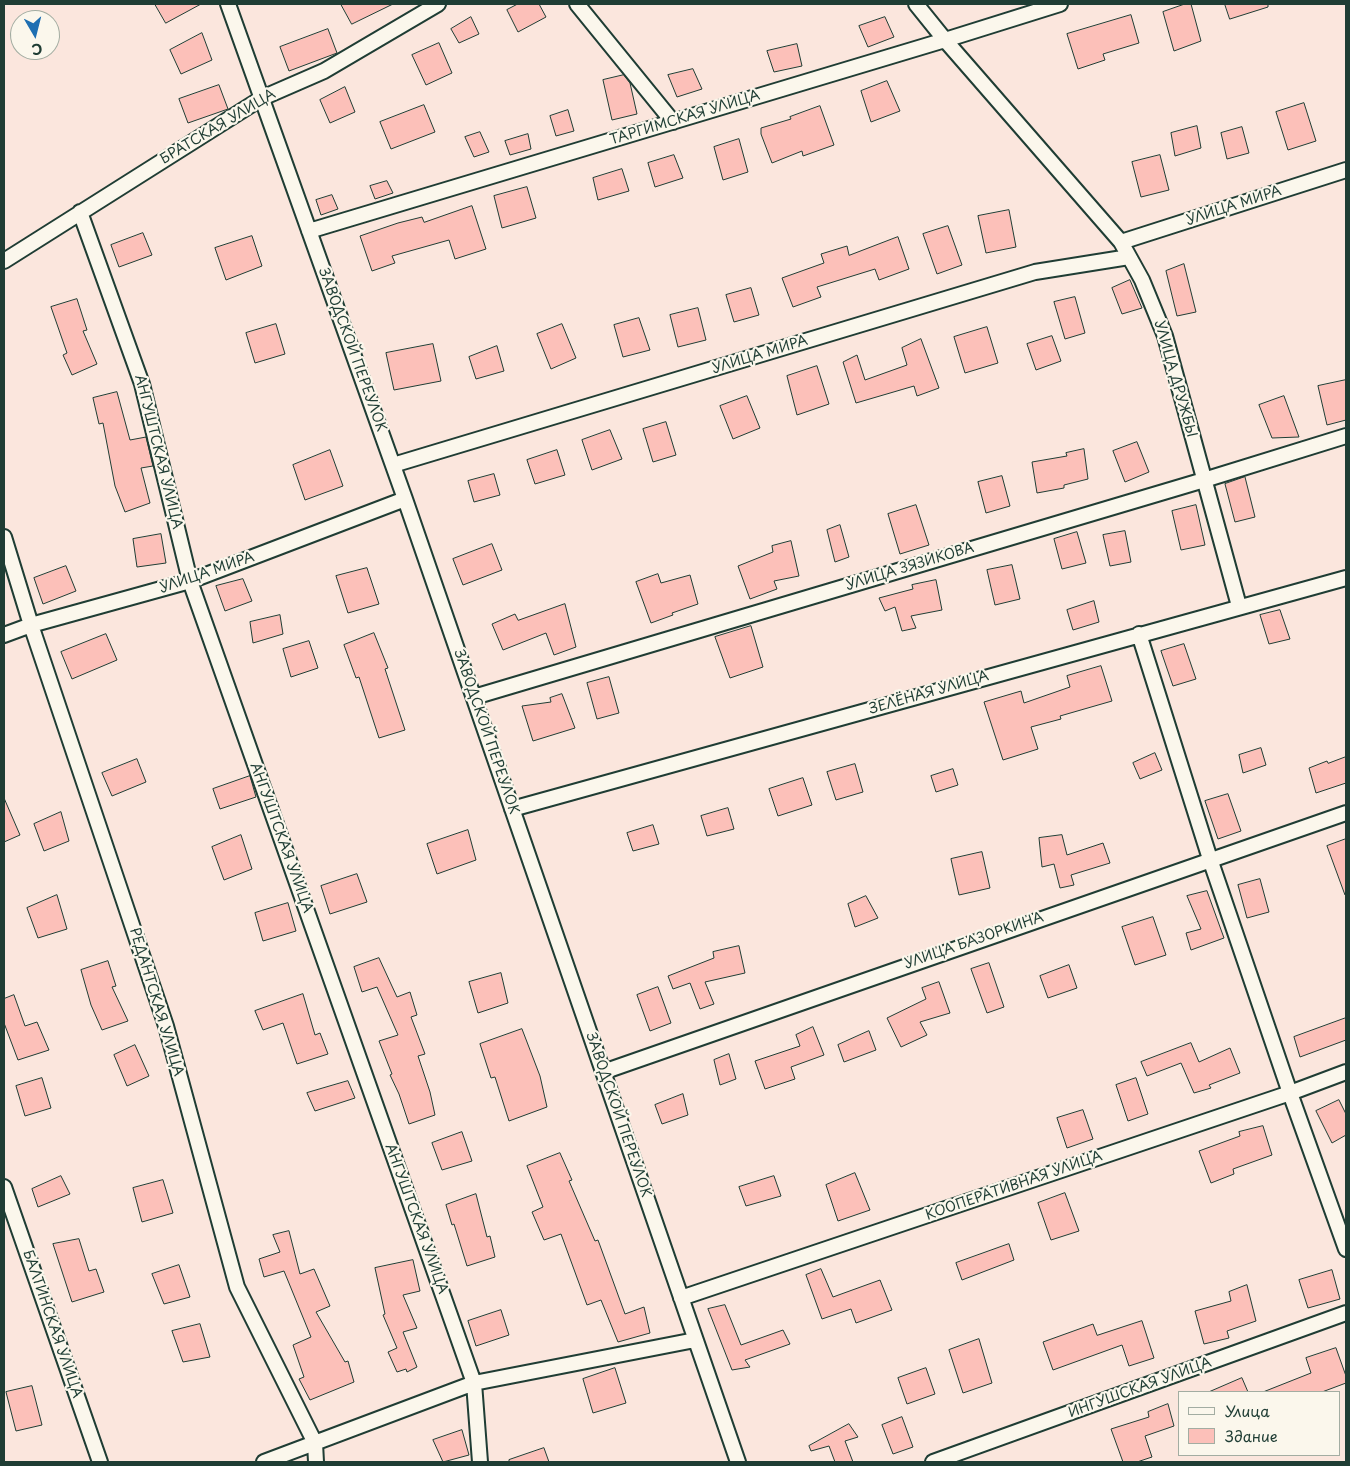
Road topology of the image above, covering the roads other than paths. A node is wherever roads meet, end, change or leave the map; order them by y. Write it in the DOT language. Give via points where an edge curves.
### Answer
graph roads {
  1 [pos="228,4"];
  2 [pos="438,4"];
  3 [pos="577,4"];
  4 [pos="916,4"];
  5 [pos="1060,4"];
  6 [pos="945,40"];
  7 [pos="262,98"];
  8 [pos="673,122"];
  9 [pos="1346,170"];
  10 [pos="80,212"];
  11 [pos="309,231"];
  12 [pos="1122,242"];
  13 [pos="1129,256"];
  14 [pos="4,261"];
  15 [pos="1346,436"];
  16 [pos="393,465"];
  17 [pos="1204,480"];
  18 [pos="405,499"];
  19 [pos="4,537"];
  20 [pos="1346,578"];
  21 [pos="190,581"];
  22 [pos="1239,606"];
  23 [pos="31,625"];
  24 [pos="1139,634"];
  25 [pos="4,635"];
  26 [pos="474,697"];
  27 [pos="512,809"];
  28 [pos="1346,813"];
  29 [pos="1210,859"];
  30 [pos="603,1072"];
  31 [pos="1346,1072"];
  32 [pos="1290,1093"];
  33 [pos="4,1187"];
  34 [pos="1346,1249"];
  35 [pos="681,1298"];
  36 [pos="1346,1313"];
  37 [pos="695,1340"];
  38 [pos="474,1383"];
  39 [pos="315,1443"];
  40 [pos="100,1462"];
  41 [pos="264,1462"];
  42 [pos="316,1462"];
  43 [pos="480,1462"];
  44 [pos="738,1462"];
  45 [pos="933,1462"];
  1 -- 7 [label="street, ЗАВОДСКОЙ ПЕРЕУЛОК"];
  2 -- 7 [label="street, БРАТСКАЯ УЛИЦА" via="324,71"];
  3 -- 8 [label="street"];
  4 -- 6 [label="street, УЛИЦА ДРУЖБЫ"];
  5 -- 6 [label="street, ТАРГИМСКАЯ УЛИЦА"];
  6 -- 8 [label="street, ТАРГИМСКАЯ УЛИЦА"];
  6 -- 12 [label="street, УЛИЦА ДРУЖБЫ"];
  7 -- 10 [label="street, БРАТСКАЯ УЛИЦА"];
  7 -- 11 [label="street, ЗАВОДСКОЙ ПЕРЕУЛОК"];
  8 -- 11 [label="street, ТАРГИМСКАЯ УЛИЦА"];
  9 -- 12 [label="street, УЛИЦА МИРА"];
  10 -- 14 [label="street, БРАТСКАЯ УЛИЦА"];
  10 -- 21 [label="street, АНГУШТСКАЯ УЛИЦА" via="142,384"];
  11 -- 16 [label="street, ЗАВОДСКОЙ ПЕРЕУЛОК"];
  12 -- 13 [label="street, УЛИЦА ДРУЖБЫ"];
  13 -- 16 [label="street, УЛИЦА МИРА" via="1036,272"];
  13 -- 17 [label="street, УЛИЦА ДРУЖБЫ" via="1165,336"];
  15 -- 17 [label="street, УЛИЦА ЗЯЗИКОВА"];
  16 -- 18 [label="street, ЗАВОДСКОЙ ПЕРЕУЛОК"];
  17 -- 22 [label="street, УЛИЦА ДРУЖБЫ"];
  17 -- 26 [label="street, УЛИЦА ЗЯЗИКОВА"];
  18 -- 21 [label="street, УЛИЦА МИРА"];
  18 -- 26 [label="street, ЗАВОДСКОЙ ПЕРЕУЛОК"];
  19 -- 23 [label="street, РЕДАНТСКАЯ УЛИЦА"];
  20 -- 22 [label="street, ЗЕЛЁНАЯ УЛИЦА"];
  21 -- 23 [label="street, УЛИЦА МИРА"];
  21 -- 38 [label="street, АНГУШТСКАЯ УЛИЦА"];
  22 -- 24 [label="street, ЗЕЛЁНАЯ УЛИЦА"];
  23 -- 25 [label="street, УЛИЦА МИРА"];
  23 -- 39 [label="street, РЕДАНТСКАЯ УЛИЦА" via="166,1026 237,1287"];
  24 -- 27 [label="street, ЗЕЛЁНАЯ УЛИЦА"];
  24 -- 29 [label="street"];
  26 -- 27 [label="street, ЗАВОДСКОЙ ПЕРЕУЛОК"];
  27 -- 30 [label="street, ЗАВОДСКОЙ ПЕРЕУЛОК"];
  28 -- 29 [label="street, УЛИЦА БАЗОРКИНА"];
  29 -- 30 [label="street, УЛИЦА БАЗОРКИНА"];
  29 -- 32 [label="street"];
  30 -- 35 [label="street, ЗАВОДСКОЙ ПЕРЕУЛОК"];
  31 -- 32 [label="street, КООПЕРАТИВНАЯ УЛИЦА"];
  32 -- 34 [label="street"];
  32 -- 35 [label="street, КООПЕРАТИВНАЯ УЛИЦА"];
  33 -- 40 [label="street, БАЛТИНСКАЯ УЛИЦА"];
  35 -- 37 [label="street, ЗАВОДСКОЙ ПЕРЕУЛОК"];
  36 -- 45 [label="street, ИНГУШСКАЯ УЛИЦА"];
  37 -- 38 [label="street"];
  37 -- 44 [label="street, ЗАВОДСКОЙ ПЕРЕУЛОК"];
  38 -- 39 [label="street"];
  38 -- 43 [label="street, АНГУШТСКАЯ УЛИЦА"];
  39 -- 41 [label="street"];
  39 -- 42 [label="street, РЕДАНТСКАЯ УЛИЦА"];
}
